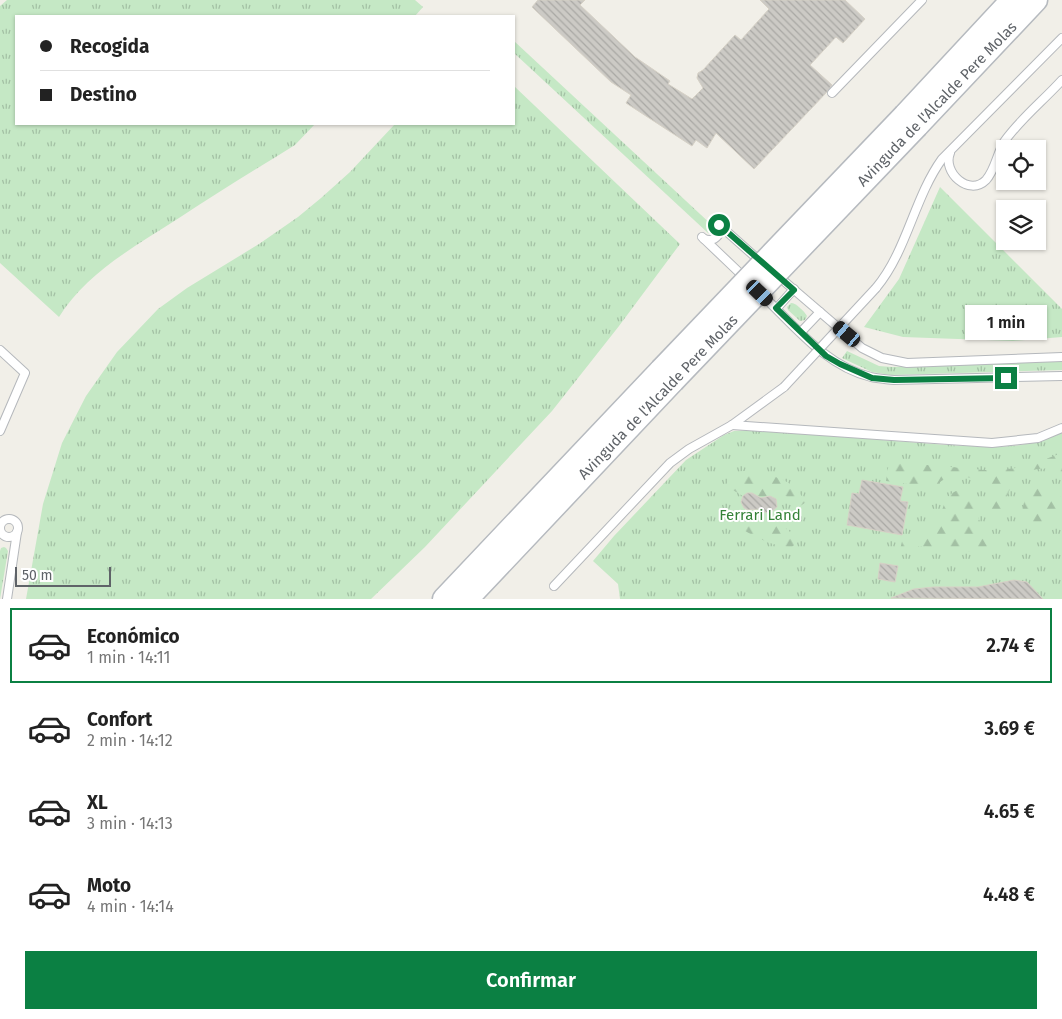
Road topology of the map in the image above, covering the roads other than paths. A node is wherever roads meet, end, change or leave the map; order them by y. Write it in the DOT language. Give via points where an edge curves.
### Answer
graph roads {
  1 [pos="922,0"];
  2 [pos="1012,0"];
  3 [pos="1036,0"];
  4 [pos="1062,38"];
  5 [pos="1062,80"];
  6 [pos="832,93"];
  7 [pos="911,120"];
  8 [pos="952,149"];
  9 [pos="794,290"];
  10 [pos="776,308"];
  11 [pos="820,312"];
  12 [pos="801,332"];
  13 [pos="0,350"];
  14 [pos="1062,357"];
  15 [pos="667,375"];
  16 [pos="1062,376"];
  17 [pos="732,425"];
  18 [pos="1062,428"];
  19 [pos="0,431"];
  20 [pos="0,528"];
  21 [pos="17,532"];
  22 [pos="554,586"];
  23 [pos="7,599"];
  24 [pos="444,599"];
  25 [pos="466,599"];
  1 -- 6 [label="lane"];
  2 -- 7 [label="street, Avinguda de l'Alcalde Pere Molas"];
  3 -- 7 [label="street, Avinguda de l'Alcalde Pere Molas"];
  4 -- 8 [label="lane"];
  5 -- 8 [label="lane" via="1005,141 988,177 981,184 967,185 951,172 948,160"];
  7 -- 15 [label="street, Avinguda de l'Alcalde Pere Molas, bridge"];
  8 -- 17 [label="lane, bridge" via="933,174 888,270 876,288 784,386"];
  9 -- 10 [label="lane"];
  9 -- 10 [label="lane" via="716,222 720,229 717,237 709,240 702,237"];
  9 -- 11 [label="lane"];
  10 -- 12 [label="lane"];
  11 -- 12 [label="lane"];
  11 -- 14 [label="lane" via="862,348 896,362"];
  12 -- 16 [label="lane" via="826,356 872,378"];
  13 -- 19 [label="lane" via="25,374"];
  15 -- 24 [label="street, Avinguda de l'Alcalde Pere Molas"];
  15 -- 25 [label="street, Avinguda de l'Alcalde Pere Molas"];
  17 -- 18 [label="lane" via="992,443 1038,438"];
  17 -- 22 [label="lane" via="670,463"];
  20 -- 21 [label="lane" via="8,536"];
  20 -- 21 [label="lane" via="5,520 12,520 18,526"];
  21 -- 23 [label="lane"];
}
